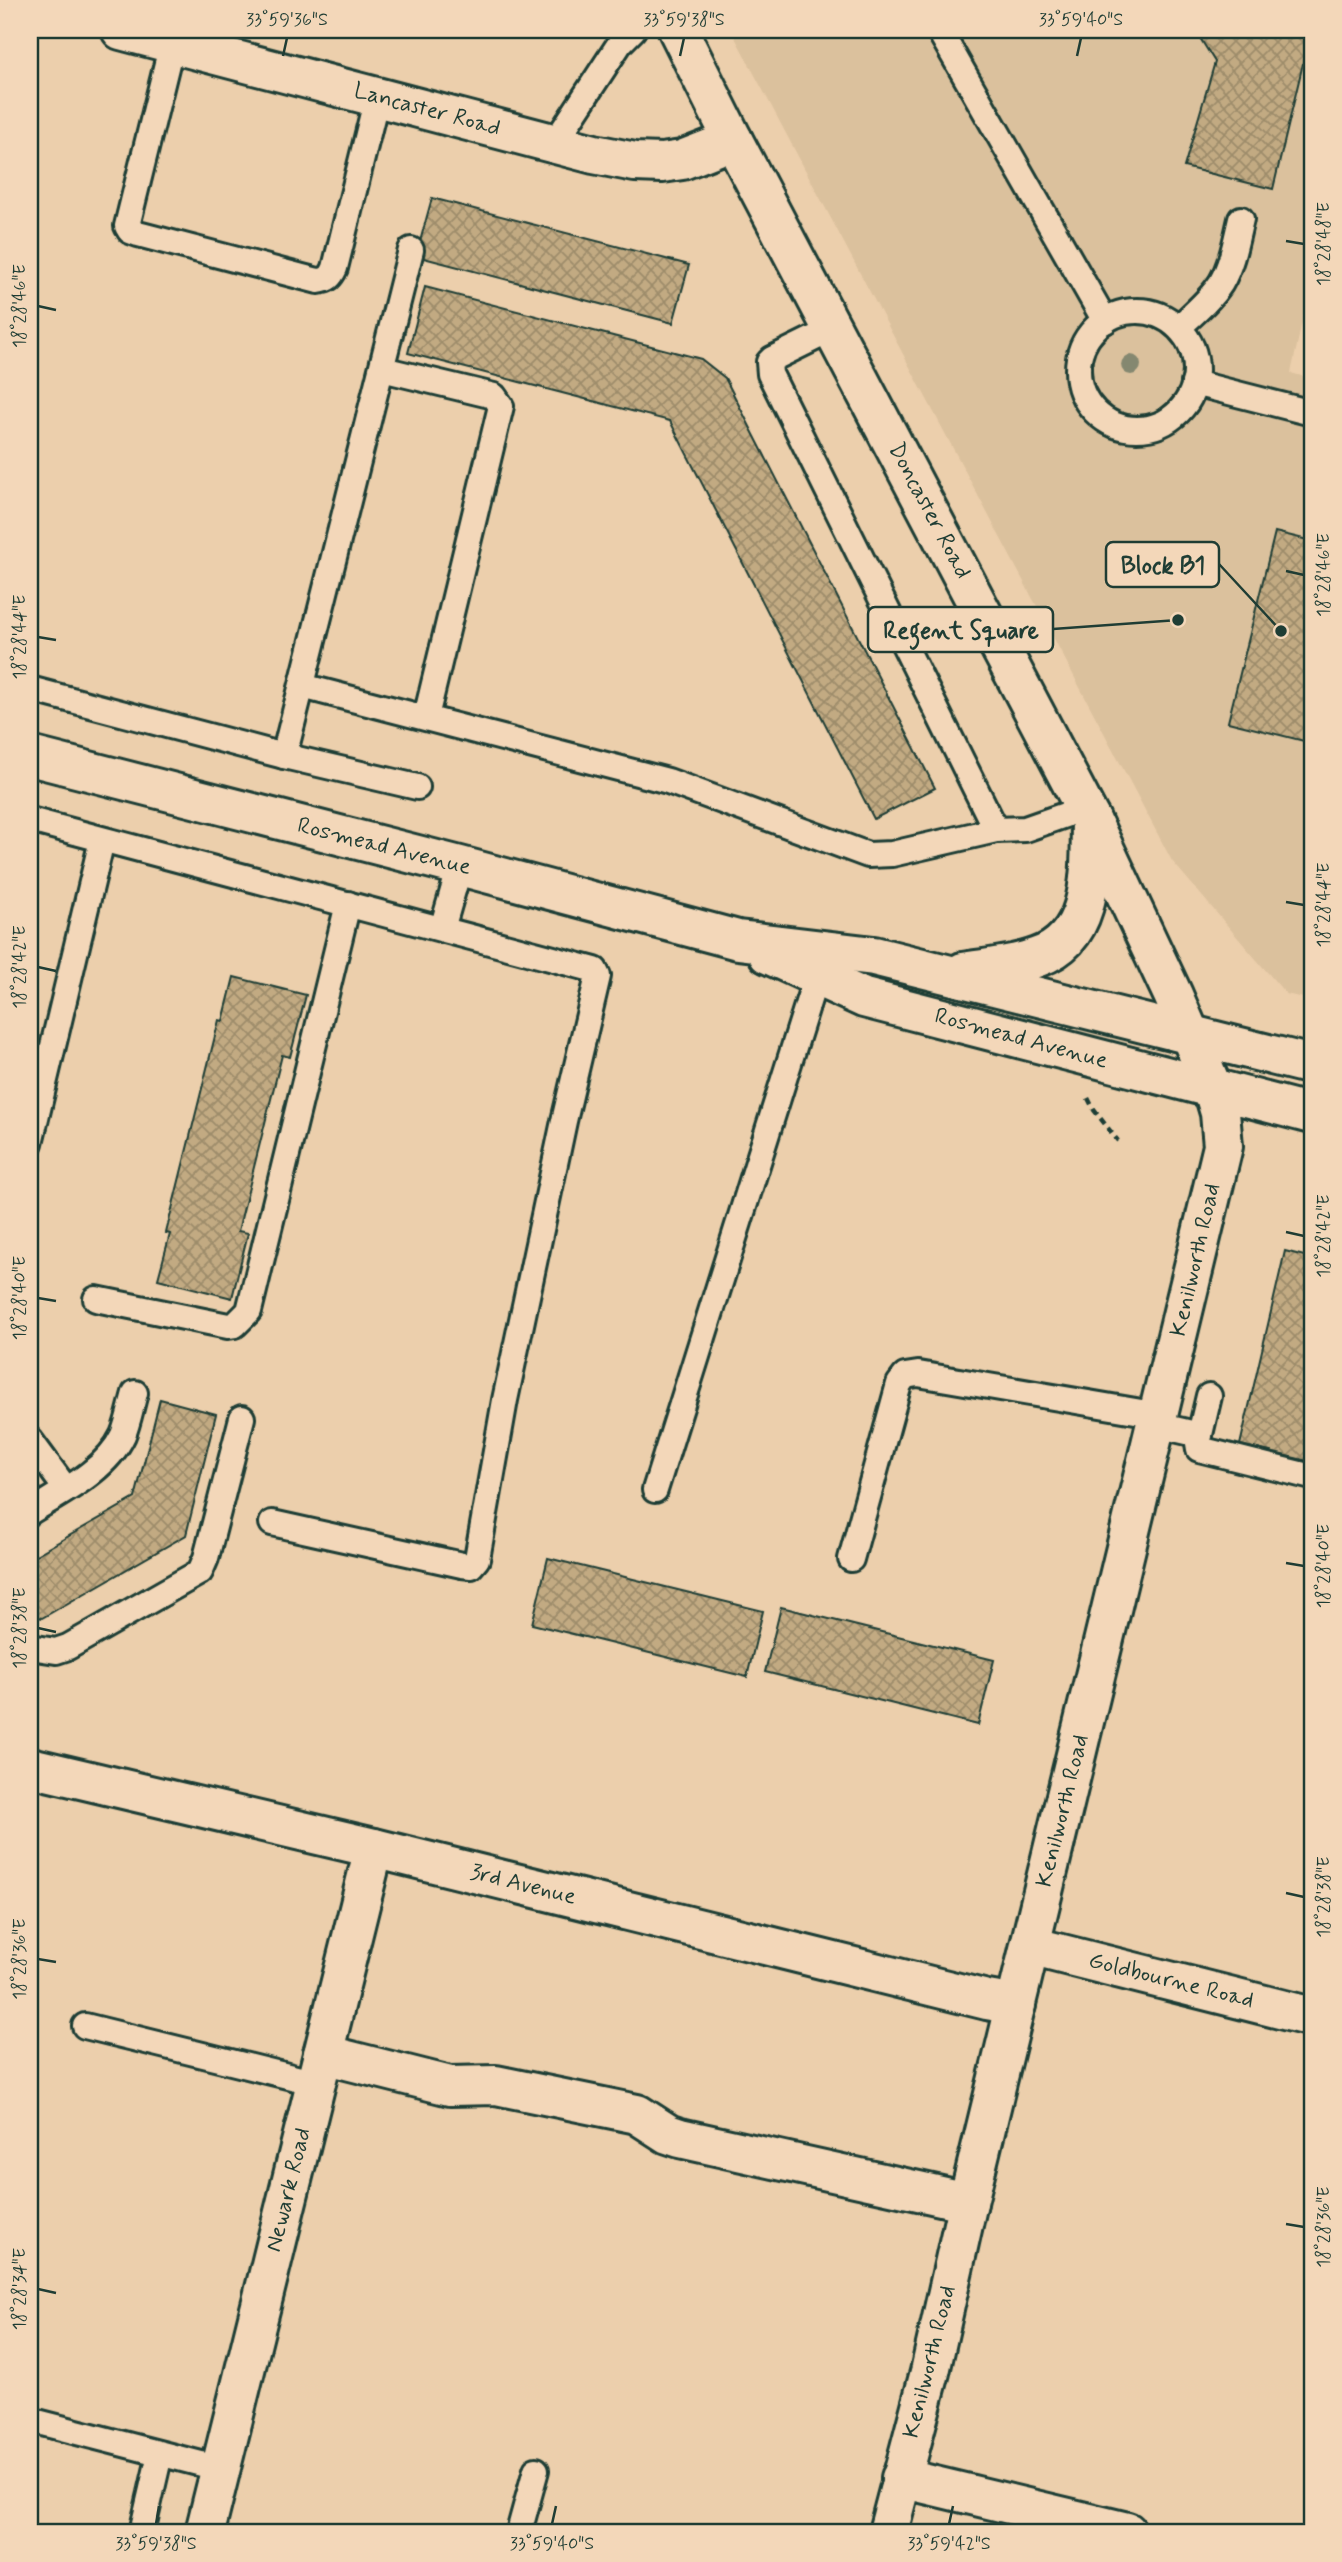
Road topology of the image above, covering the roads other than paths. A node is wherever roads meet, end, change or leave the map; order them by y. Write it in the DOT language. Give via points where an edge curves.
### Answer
graph roads {
  1 [pos="121,30"];
  2 [pos="633,30"];
  3 [pos="678,30"];
  4 [pos="939,30"];
  5 [pos="172,43"];
  6 [pos="377,97"];
  7 [pos="733,140"];
  8 [pos="554,144"];
  9 [pos="1241,219"];
  10 [pos="411,250"];
  11 [pos="1105,321"];
  12 [pos="1179,327"];
  13 [pos="833,329"];
  14 [pos="382,369"];
  15 [pos="1194,383"];
  16 [pos="1312,413"];
  17 [pos="302,686"];
  18 [pos="30,689"];
  19 [pos="426,717"];
  20 [pos="30,756"];
  21 [pos="284,756"];
  22 [pos="417,787"];
  23 [pos="1088,814"];
  24 [pos="30,821"];
  25 [pos="996,830"];
  26 [pos="102,840"];
  27 [pos="460,866"];
  28 [pos="348,904"];
  29 [pos="442,929"];
  30 [pos="738,940"];
  31 [pos="951,975"];
  32 [pos="816,977"];
  33 [pos="1190,1035"];
  34 [pos="1312,1065"];
  35 [pos="1213,1089"];
  36 [pos="1312,1114"];
  37 [pos="30,1143"];
  38 [pos="96,1299"];
  39 [pos="135,1393"];
  40 [pos="1209,1396"];
  41 [pos="242,1418"];
  42 [pos="1158,1420"];
  43 [pos="1200,1435"];
  44 [pos="30,1440"];
  45 [pos="1312,1477"];
  46 [pos="66,1489"];
  47 [pos="655,1490"];
  48 [pos="30,1512"];
  49 [pos="272,1522"];
  50 [pos="851,1559"];
  51 [pos="30,1647"];
  52 [pos="30,1767"];
  53 [pos="374,1848"];
  54 [pos="1030,1946"];
  55 [pos="1016,2005"];
  56 [pos="1312,2017"];
  57 [pos="85,2026"];
  58 [pos="319,2069"];
  59 [pos="968,2202"];
  60 [pos="30,2420"];
  61 [pos="160,2454"];
  62 [pos="221,2469"];
  63 [pos="536,2470"];
  64 [pos="901,2478"];
  65 [pos="142,2532"];
  66 [pos="205,2532"];
  67 [pos="519,2532"];
  68 [pos="888,2532"];
  69 [pos="1127,2532"];
  1 -- 5 [label="street, Lancaster Road"];
  2 -- 8 [label="lane"];
  3 -- 7 [label="street, Doncaster Road"];
  4 -- 11 [label="lane"];
  5 -- 6 [label="street, Lancaster Road"];
  5 -- 6 [label="lane" via="127,226 138,234 325,280 335,268"];
  6 -- 8 [label="street, Lancaster Road"];
  7 -- 8 [label="street, Lancaster Road" via="662,163 635,162"];
  7 -- 13 [label="street, Doncaster Road"];
  9 -- 12 [label="lane" via="1221,282"];
  10 -- 14 [label="lane"];
  11 -- 12 [label="lane" via="1142,311"];
  11 -- 15 [label="lane" via="1081,349 1078,368 1088,403 1102,417 1118,426 1155,426 1187,402"];
  12 -- 15 [label="lane" via="1196,363"];
  13 -- 23 [label="street, Doncaster Road"];
  13 -- 25 [label="lane" via="772,359 770,374"];
  14 -- 17 [label="lane"];
  14 -- 19 [label="lane" via="494,396 501,406"];
  15 -- 16 [label="lane"];
  17 -- 19 [label="lane"];
  17 -- 21 [label="lane"];
  18 -- 21 [label="lane"];
  19 -- 25 [label="lane" via="668,781 867,855 892,854"];
  20 -- 27 [label="street, Rosmead Avenue"];
  21 -- 22 [label="lane"];
  23 -- 25 [label="lane" via="1025,829"];
  23 -- 31 [label="street" via="1090,879 1083,912 1064,942 1036,958"];
  23 -- 33 [label="street, Doncaster Road"];
  24 -- 26 [label="lane"];
  26 -- 28 [label="lane"];
  26 -- 37 [label="lane"];
  27 -- 29 [label="lane"];
  27 -- 30 [label="street, Rosmead Avenue"];
  28 -- 29 [label="lane"];
  28 -- 38 [label="lane" via="248,1311 236,1325 228,1326"];
  29 -- 49 [label="lane" via="595,970 599,981 564,1121 505,1400 477,1559 471,1566 462,1565"];
  30 -- 31 [label="street, Rosmead Avenue" via="874,956"];
  30 -- 32 [label="street, Rosmead Avenue"];
  31 -- 33 [label="street, Rosmead Avenue"];
  32 -- 35 [label="street, Rosmead Avenue" via="863,998"];
  32 -- 47 [label="lane"];
  33 -- 34 [label="street, Rosmead Avenue"];
  33 -- 35 [label="street, Kenilworth Road"];
  35 -- 36 [label="street, Rosmead Avenue"];
  35 -- 42 [label="street, Kenilworth Road" via="1223,1146"];
  39 -- 46 [label="lane" via="123,1435 111,1454"];
  40 -- 43 [label="lane"];
  41 -- 51 [label="lane" via="200,1572 68,1647 56,1651"];
  42 -- 43 [label="lane"];
  42 -- 50 [label="lane" via="918,1374 905,1376 898,1384"];
  42 -- 54 [label="street, Kenilworth Road"];
  43 -- 45 [label="lane" via="1199,1449 1204,1451"];
  44 -- 46 [label="lane"];
  46 -- 48 [label="lane"];
  52 -- 53 [label="street, 3rd Avenue"];
  53 -- 55 [label="street, 3rd Avenue"];
  53 -- 58 [label="street, Newark Road"];
  54 -- 55 [label="street, Kenilworth Road"];
  54 -- 56 [label="street, Goldbourne Road"];
  55 -- 59 [label="street, Kenilworth Road"];
  57 -- 58 [label="lane"];
  58 -- 59 [label="street" via="450,2085 496,2085 637,2114 680,2138"];
  58 -- 62 [label="street, Newark Road"];
  59 -- 64 [label="street, Kenilworth Road"];
  60 -- 61 [label="lane"];
  61 -- 62 [label="lane"];
  61 -- 65 [label="lane"];
  62 -- 66 [label="street, Newark Road"];
  63 -- 67 [label="lane"];
  64 -- 68 [label="street, Kenilworth Road"];
  64 -- 69 [label="street"];
}
